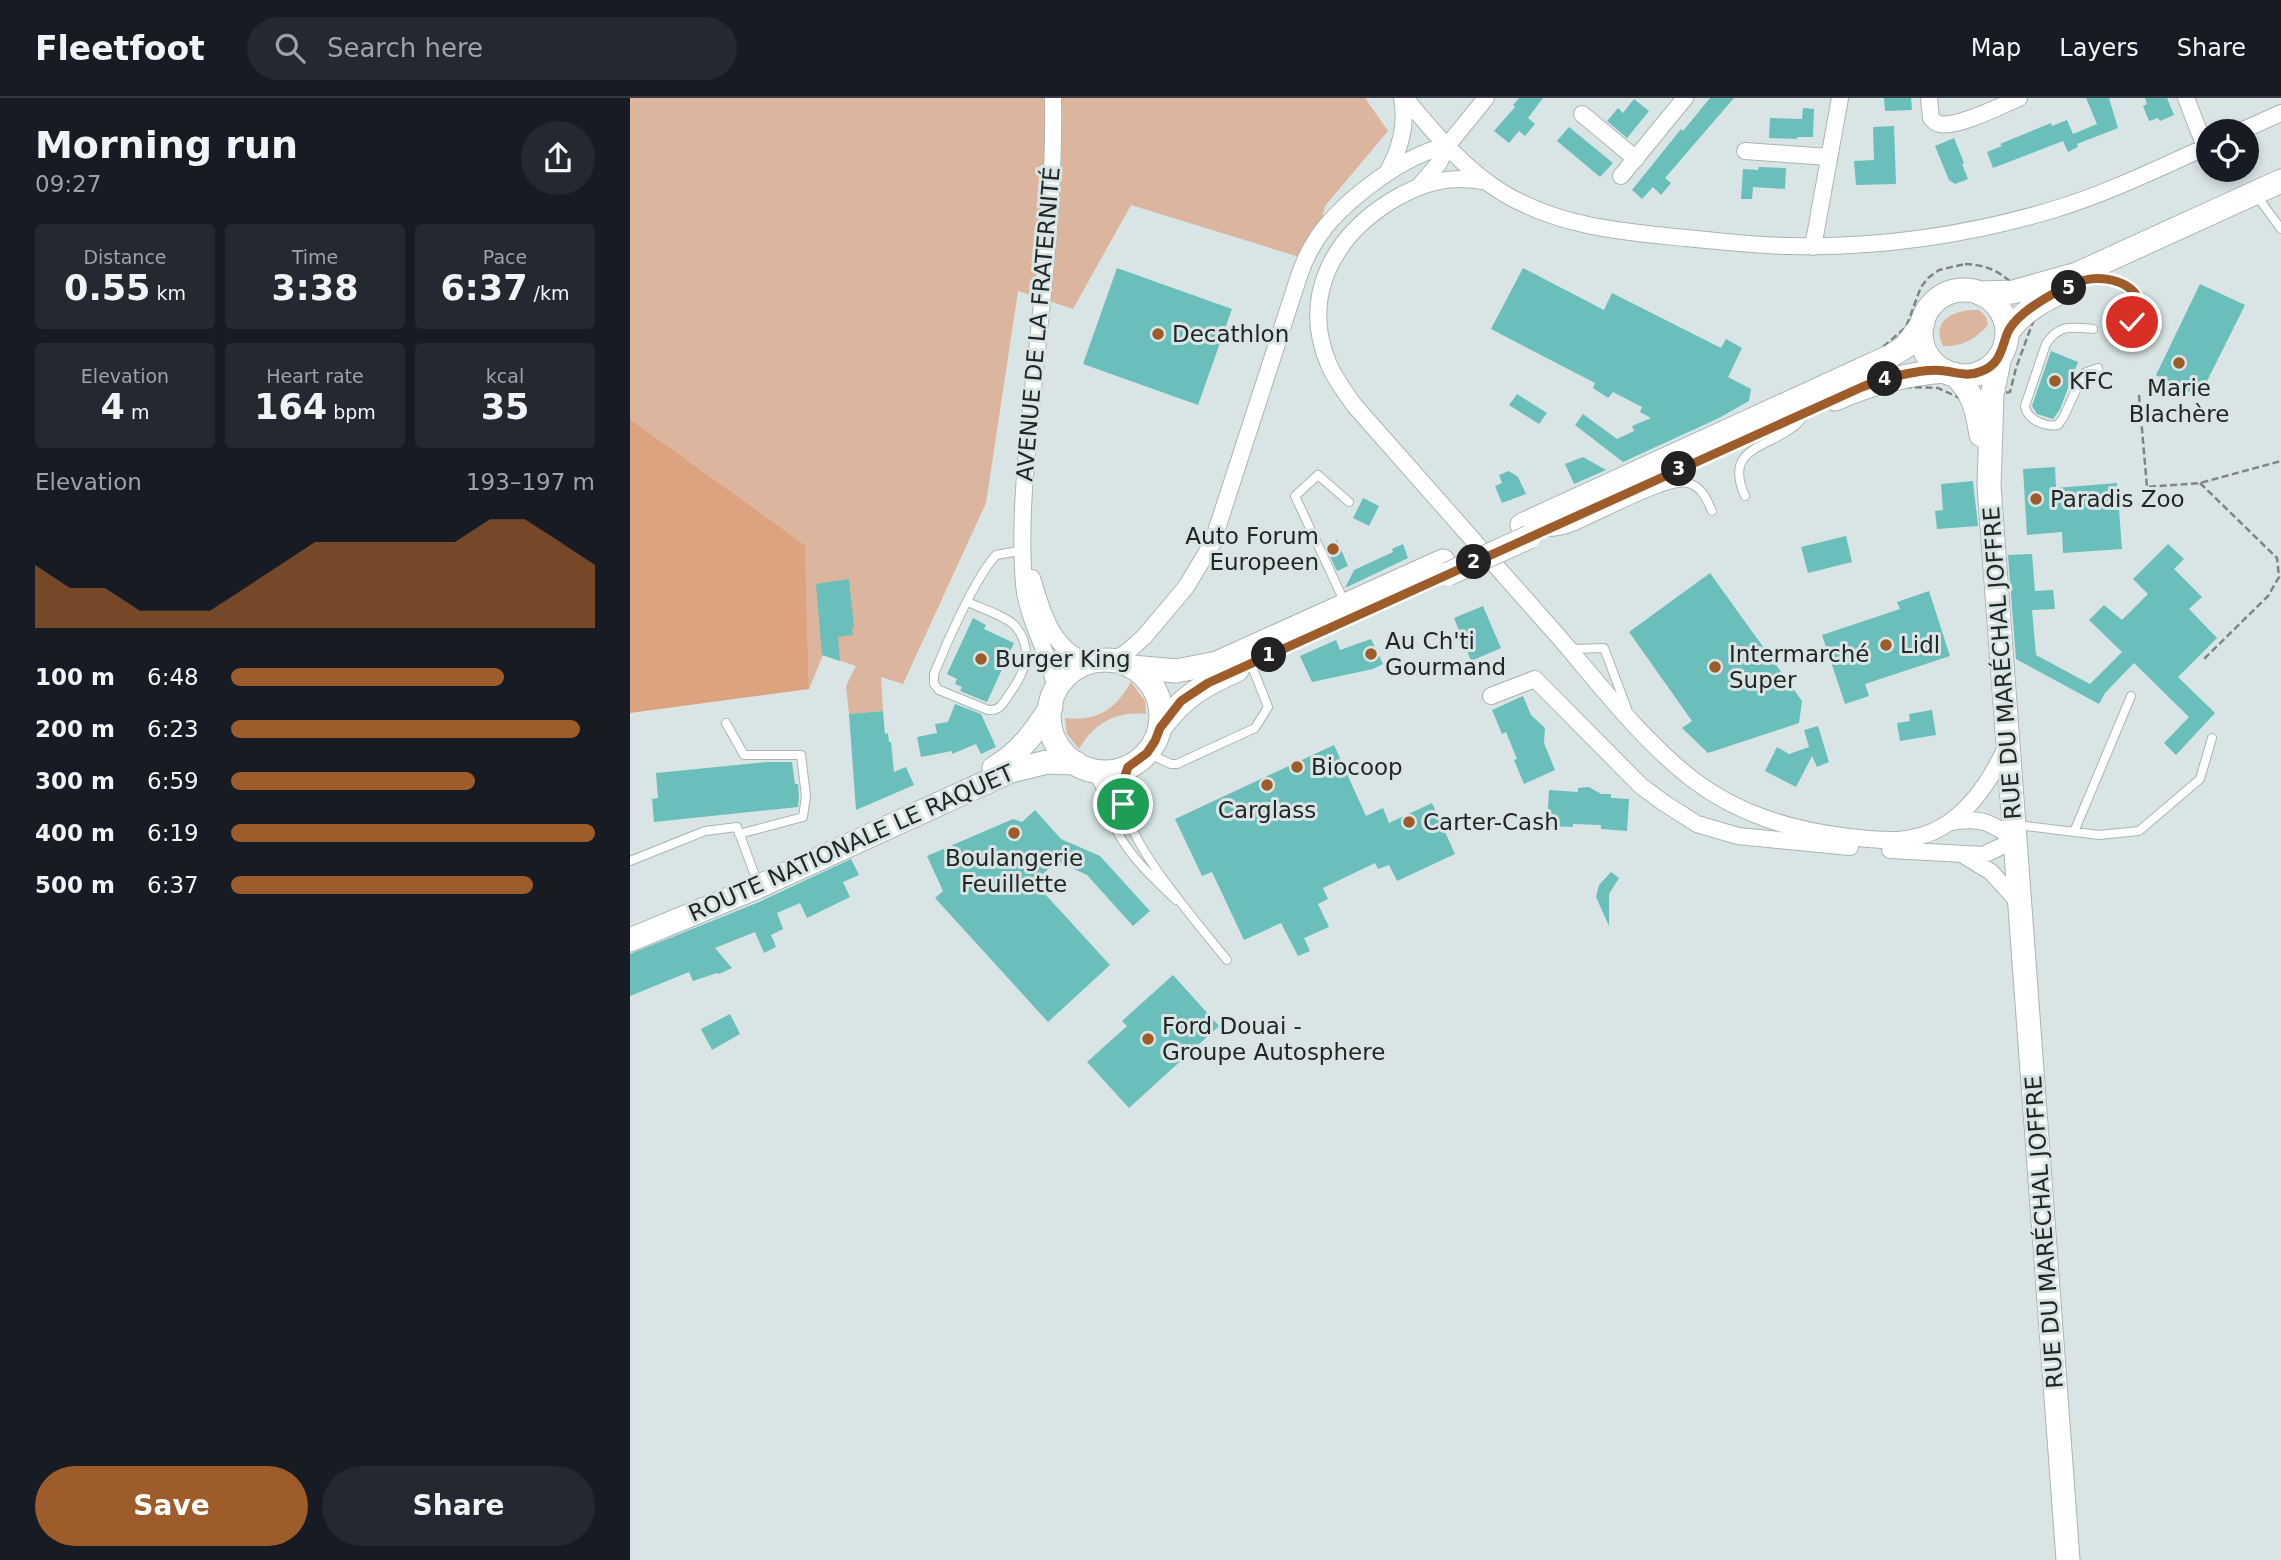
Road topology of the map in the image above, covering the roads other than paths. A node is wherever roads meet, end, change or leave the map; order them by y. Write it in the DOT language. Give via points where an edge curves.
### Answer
graph roads {
  1 [pos="1053,98"];
  2 [pos="1404,98"];
  3 [pos="1486,98"];
  4 [pos="1685,98"];
  5 [pos="1840,98"];
  6 [pos="1928,98"];
  7 [pos="2019,98"];
  8 [pos="2186,98"];
  9 [pos="2281,113"];
  10 [pos="1582,114"];
  11 [pos="2196,121"];
  12 [pos="2259,123"];
  13 [pos="1447,146"];
  14 [pos="1745,151"];
  15 [pos="2196,152"];
  16 [pos="1829,157"];
  17 [pos="1636,159"];
  18 [pos="1386,175"];
  19 [pos="1621,176"];
  20 [pos="2281,181"];
  21 [pos="1488,182"];
  22 [pos="1417,188"];
  23 [pos="2271,198"];
  24 [pos="2281,229"];
  25 [pos="1813,247"];
  26 [pos="2086,280"];
  27 [pos="1979,293"];
  28 [pos="2024,300"];
  29 [pos="2132,322"];
  30 [pos="1923,323"];
  31 [pos="2093,329"];
  32 [pos="2007,333"];
  33 [pos="2000,356"];
  34 [pos="1894,367"];
  35 [pos="2098,368"];
  36 [pos="1950,372"];
  37 [pos="1983,397"];
  38 [pos="1804,405"];
  39 [pos="1745,496"];
  40 [pos="1349,502"];
  41 [pos="1712,511"];
  42 [pos="1529,530"];
  43 [pos="1024,550"];
  44 [pos="968,602"];
  45 [pos="1349,611"];
  46 [pos="1568,648"];
  47 [pos="1112,663"];
  48 [pos="1251,664"];
  49 [pos="1491,696"];
  50 [pos="2131,696"];
  51 [pos="1053,699"];
  52 [pos="726,723"];
  53 [pos="1636,726"];
  54 [pos="1160,728"];
  55 [pos="2212,738"];
  56 [pos="2008,743"];
  57 [pos="1147,753"];
  58 [pos="1082,766"];
  59 [pos="1128,767"];
  60 [pos="1950,822"];
  61 [pos="2074,832"];
  62 [pos="2015,833"];
  63 [pos="739,834"];
  64 [pos="1956,853"];
  65 [pos="630,861"];
  66 [pos="754,873"];
  67 [pos="2020,904"];
  68 [pos="1193,917"];
  69 [pos="630,925"];
  70 [pos="630,940"];
  71 [pos="1227,960"];
  72 [pos="2068,1560"];
  1 -- 43 [label="street, AVENUE DE LA FRATERNITÉ" via="1049,225 1024,477"];
  2 -- 13 [label="street"];
  2 -- 18 [label="street" via="1402,136"];
  3 -- 13 [label="street"];
  4 -- 17 [label="street"];
  5 -- 16 [label="street"];
  6 -- 7 [label="street" via="1930,116 1940,124 1959,122"];
  8 -- 11 [label="street"];
  9 -- 12 [label="street"];
  10 -- 17 [label="street"];
  13 -- 18 [label="street" via="1425,152"];
  13 -- 21 [label="street"];
  13 -- 22 [label="street"];
  14 -- 16 [label="street"];
  15 -- 25 [label="street" via="2096,195 1996,225"];
  16 -- 25 [label="street"];
  17 -- 19 [label="street"];
  18 -- 47 [label="street" via="1334,217 1307,256 1207,554 1144,637"];
  20 -- 28 [label="main road"];
  21 -- 22 [label="street" via="1448,179"];
  21 -- 25 [label="street" via="1545,214 1601,229"];
  22 -- 46 [label="street" via="1356,227 1332,261 1319,312 1325,355 1354,405"];
  23 -- 24 [label="lane"];
  23 -- 26 [label="main road"];
  26 -- 28 [label="main road"];
  26 -- 29 [label="lane" via="2112,281 2133,289 2139,306"];
  27 -- 28 [label="main road" via="2006,293"];
  27 -- 30 [label="main road" via="1946,294 1931,306"];
  27 -- 32 [label="main road" via="1998,306"];
  28 -- 32 [label="main road"];
  30 -- 34 [label="main road"];
  30 -- 36 [label="main road" via="1926,351"];
  31 -- 35 [label="lane" via="2064,328 2052,336 2026,413 2049,426 2057,425 2084,373"];
  32 -- 33 [label="main road"];
  33 -- 36 [label="main road" via="1978,373"];
  33 -- 37 [label="main road, RUE DU MARÉCHAL JOFFRE"];
  34 -- 36 [label="main road"];
  34 -- 38 [label="main road" via="1862,387"];
  36 -- 37 [label="main road"];
  37 -- 56 [label="main road, RUE DU MARÉCHAL JOFFRE"];
  38 -- 39 [label="lane" via="1794,427 1744,457 1738,478"];
  38 -- 42 [label="main road"];
  40 -- 45 [label="lane" via="1318,475 1295,496"];
  41 -- 42 [label="lane" via="1701,490 1679,483 1568,529"];
  42 -- 45 [label="main road"];
  43 -- 44 [label="lane" via="996,555"];
  43 -- 47 [label="street, AVENUE DE LA FRATERNITÉ" via="1041,608 1056,638 1072,655"];
  43 -- 51 [label="street, AVENUE DE LA FRATERNITÉ" via="1026,597 1048,656"];
  44 -- 44 [label="lane" via="936,670 934,684 942,692 995,710 1023,674 1023,641 1012,623"];
  45 -- 47 [label="main road" via="1207,667 1166,671"];
  45 -- 48 [label="main road"];
  46 -- 53 [label="street"];
  46 -- 53 [label="lane" via="1604,648"];
  47 -- 51 [label="main road" via="1074,670"];
  47 -- 54 [label="main road" via="1144,676 1156,693"];
  48 -- 54 [label="main road" via="1192,692"];
  48 -- 57 [label="lane" via="1268,707 1255,728 1177,764"];
  49 -- 64 [label="street, RUE DU MARÉCHAL JOFFRE" via="1535,679 1648,792 1712,829 1792,842"];
  50 -- 61 [label="lane"];
  51 -- 58 [label="main road" via="1050,720 1055,739 1066,755"];
  51 -- 66 [label="main road, ROUTE NATIONALE LE RAQUET" via="1024,745 1004,762"];
  52 -- 63 [label="lane" via="744,755 801,755 806,796 803,817"];
  53 -- 60 [label="street" via="1706,789 1784,825 1892,840 1920,837"];
  54 -- 57 [label="main road"];
  55 -- 61 [label="lane" via="2200,779 2139,831"];
  56 -- 60 [label="street" via="1985,784"];
  56 -- 62 [label="main road, RUE DU MARÉCHAL JOFFRE"];
  57 -- 59 [label="main road"];
  58 -- 59 [label="main road" via="1108,772"];
  58 -- 68 [label="lane" via="1098,781 1122,841"];
  58 -- 70 [label="main road, ROUTE NATIONALE LE RAQUET" via="1038,763 1011,771"];
  59 -- 68 [label="lane" via="1122,797 1133,830"];
  60 -- 62 [label="street" via="1986,821"];
  61 -- 62 [label="lane"];
  62 -- 64 [label="street, RUE DU MARÉCHAL JOFFRE" via="1987,854"];
  62 -- 67 [label="main road, RUE DU MARÉCHAL JOFFRE"];
  63 -- 65 [label="lane" via="737,827 705,831"];
  63 -- 66 [label="lane"];
  64 -- 67 [label="street, RUE DU MARÉCHAL JOFFRE" via="1985,867"];
  66 -- 69 [label="main road, ROUTE NATIONALE LE RAQUET"];
  67 -- 72 [label="main road, RUE DU MARÉCHAL JOFFRE"];
  68 -- 71 [label="lane"];
}
